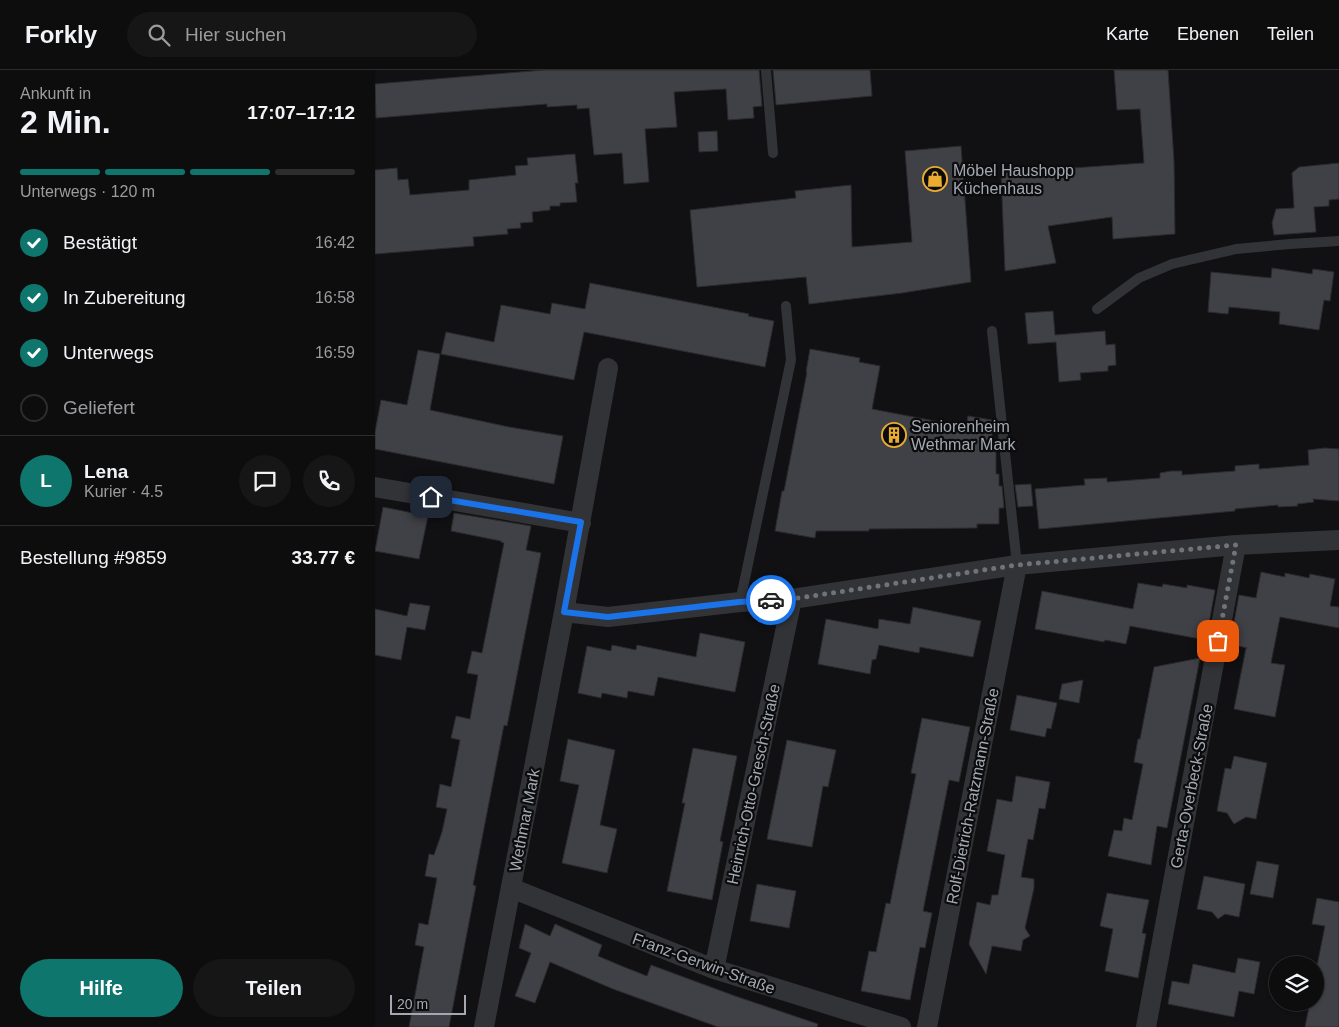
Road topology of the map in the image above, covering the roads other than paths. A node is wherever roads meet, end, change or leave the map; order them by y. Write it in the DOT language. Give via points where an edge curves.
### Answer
graph roads {
  1 [pos="766,70"];
  2 [pos="773,153"];
  3 [pos="1339,241"];
  4 [pos="786,306"];
  5 [pos="1097,309"];
  6 [pos="992,330"];
  7 [pos="608,368"];
  8 [pos="375,487"];
  9 [pos="581,522"];
  10 [pos="1339,540"];
  11 [pos="1236,545"];
  12 [pos="1017,565"];
  13 [pos="792,599"];
  14 [pos="739,602"];
  15 [pos="564,612"];
  16 [pos="511,888"];
  17 [pos="714,970"];
  18 [pos="484,1027"];
  19 [pos="901,1027"];
  20 [pos="927,1027"];
  21 [pos="1146,1027"];
  1 -- 2 [label="lane"];
  3 -- 5 [label="lane" via="1236,250 1172,264 1139,278"];
  4 -- 14 [label="lane" via="791,360"];
  6 -- 12 [label="lane"];
  7 -- 9 [label="street, Wethmar Mark"];
  8 -- 9 [label="street"];
  9 -- 15 [label="street, Wethmar Mark"];
  10 -- 11 [label="street"];
  11 -- 12 [label="street"];
  11 -- 21 [label="street, Gerta-Overbeck-Straße"];
  12 -- 13 [label="street"];
  12 -- 20 [label="street, Rolf-Dietrich-Ratzmann-Straße"];
  13 -- 14 [label="street"];
  13 -- 17 [label="street, Heinrich-Otto-Gresch-Straße"];
  14 -- 15 [label="street" via="608,617"];
  15 -- 16 [label="street, Wethmar Mark"];
  16 -- 17 [label="street, Franz-Gerwin-Straße"];
  16 -- 18 [label="street, Wethmar Mark"];
  17 -- 19 [label="street, Franz-Gerwin-Straße"];
}
